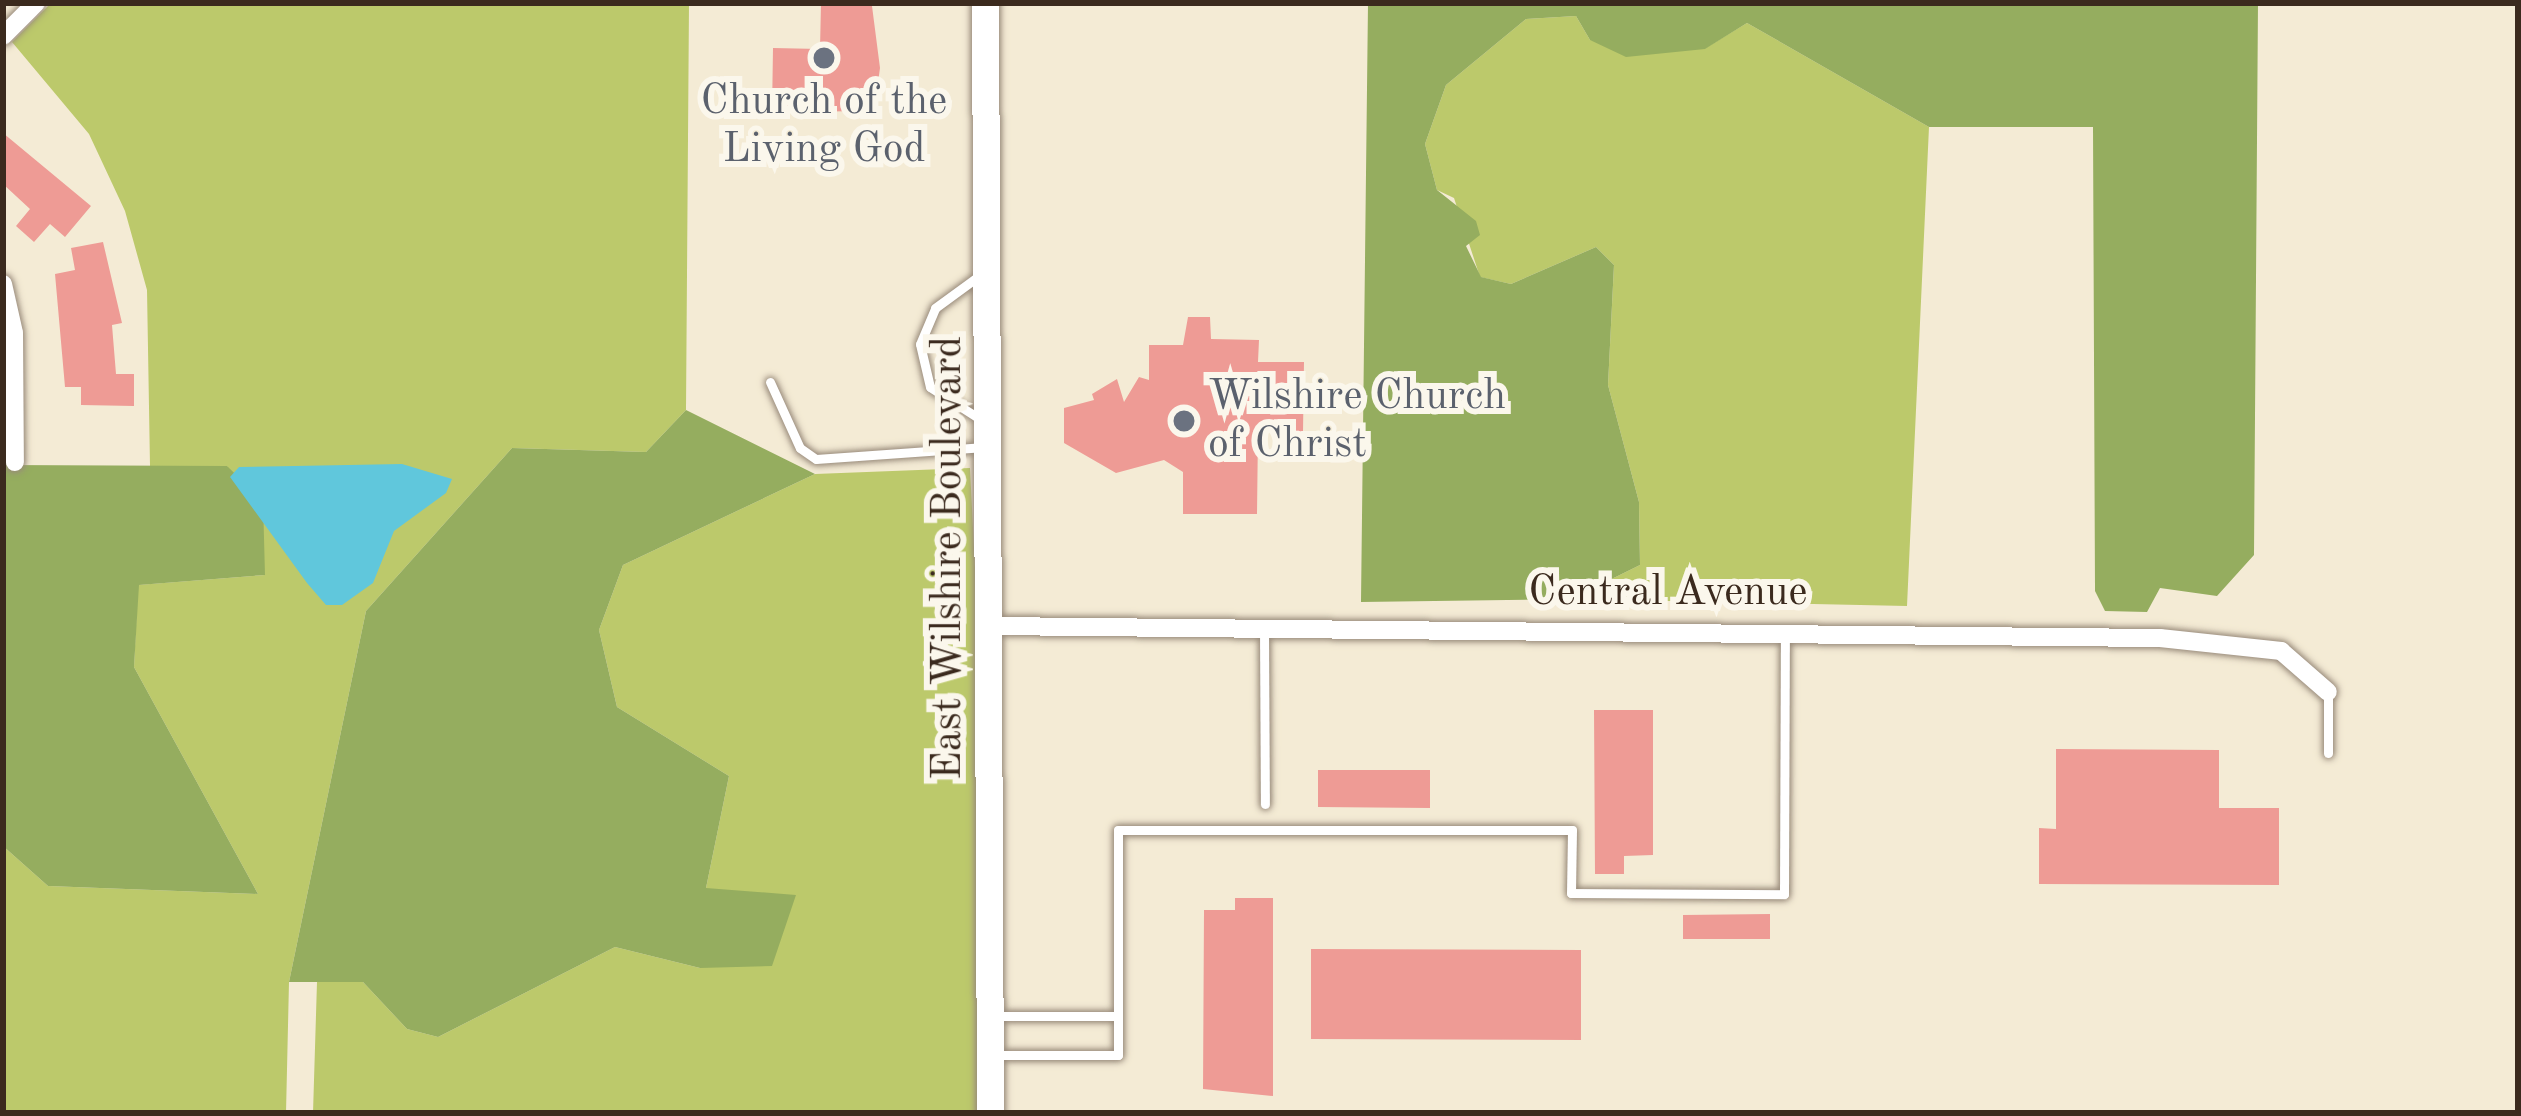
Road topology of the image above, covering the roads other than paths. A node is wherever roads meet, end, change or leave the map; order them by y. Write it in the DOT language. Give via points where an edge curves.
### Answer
graph roads {
  1 [pos="36,3"];
  2 [pos="985,3"];
  3 [pos="3,36"];
  4 [pos="990,268"];
  5 [pos="3,284"];
  6 [pos="9,333"];
  7 [pos="770,382"];
  8 [pos="991,435"];
  9 [pos="16,462"];
  10 [pos="991,626"];
  11 [pos="1264,627"];
  12 [pos="1785,629"];
  13 [pos="2328,692"];
  14 [pos="2328,753"];
  15 [pos="1265,804"];
  16 [pos="991,1016"];
  17 [pos="1118,1016"];
  18 [pos="990,1055"];
  19 [pos="990,1113"];
  1 -- 3 [label="street"];
  2 -- 4 [label="street, East Wilshire Boulevard"];
  4 -- 8 [label="street, East Wilshire Boulevard"];
  4 -- 8 [label="lane" via="935,308 920,344 930,387"];
  5 -- 6 [label="street"];
  6 -- 9 [label="street"];
  7 -- 8 [label="lane" via="800,448 816,459"];
  8 -- 10 [label="street, East Wilshire Boulevard"];
  10 -- 11 [label="street, Central Avenue"];
  10 -- 16 [label="street, East Wilshire Boulevard"];
  11 -- 12 [label="street, Central Avenue"];
  11 -- 15 [label="lane"];
  12 -- 13 [label="street, Central Avenue" via="2208,641 2289,654"];
  12 -- 17 [label="lane" via="1784,894 1571,893 1572,830 1118,830"];
  13 -- 14 [label="lane"];
  16 -- 17 [label="lane"];
  16 -- 18 [label="street, East Wilshire Boulevard"];
  17 -- 18 [label="lane" via="1118,1055"];
  18 -- 19 [label="street, East Wilshire Boulevard"];
}
